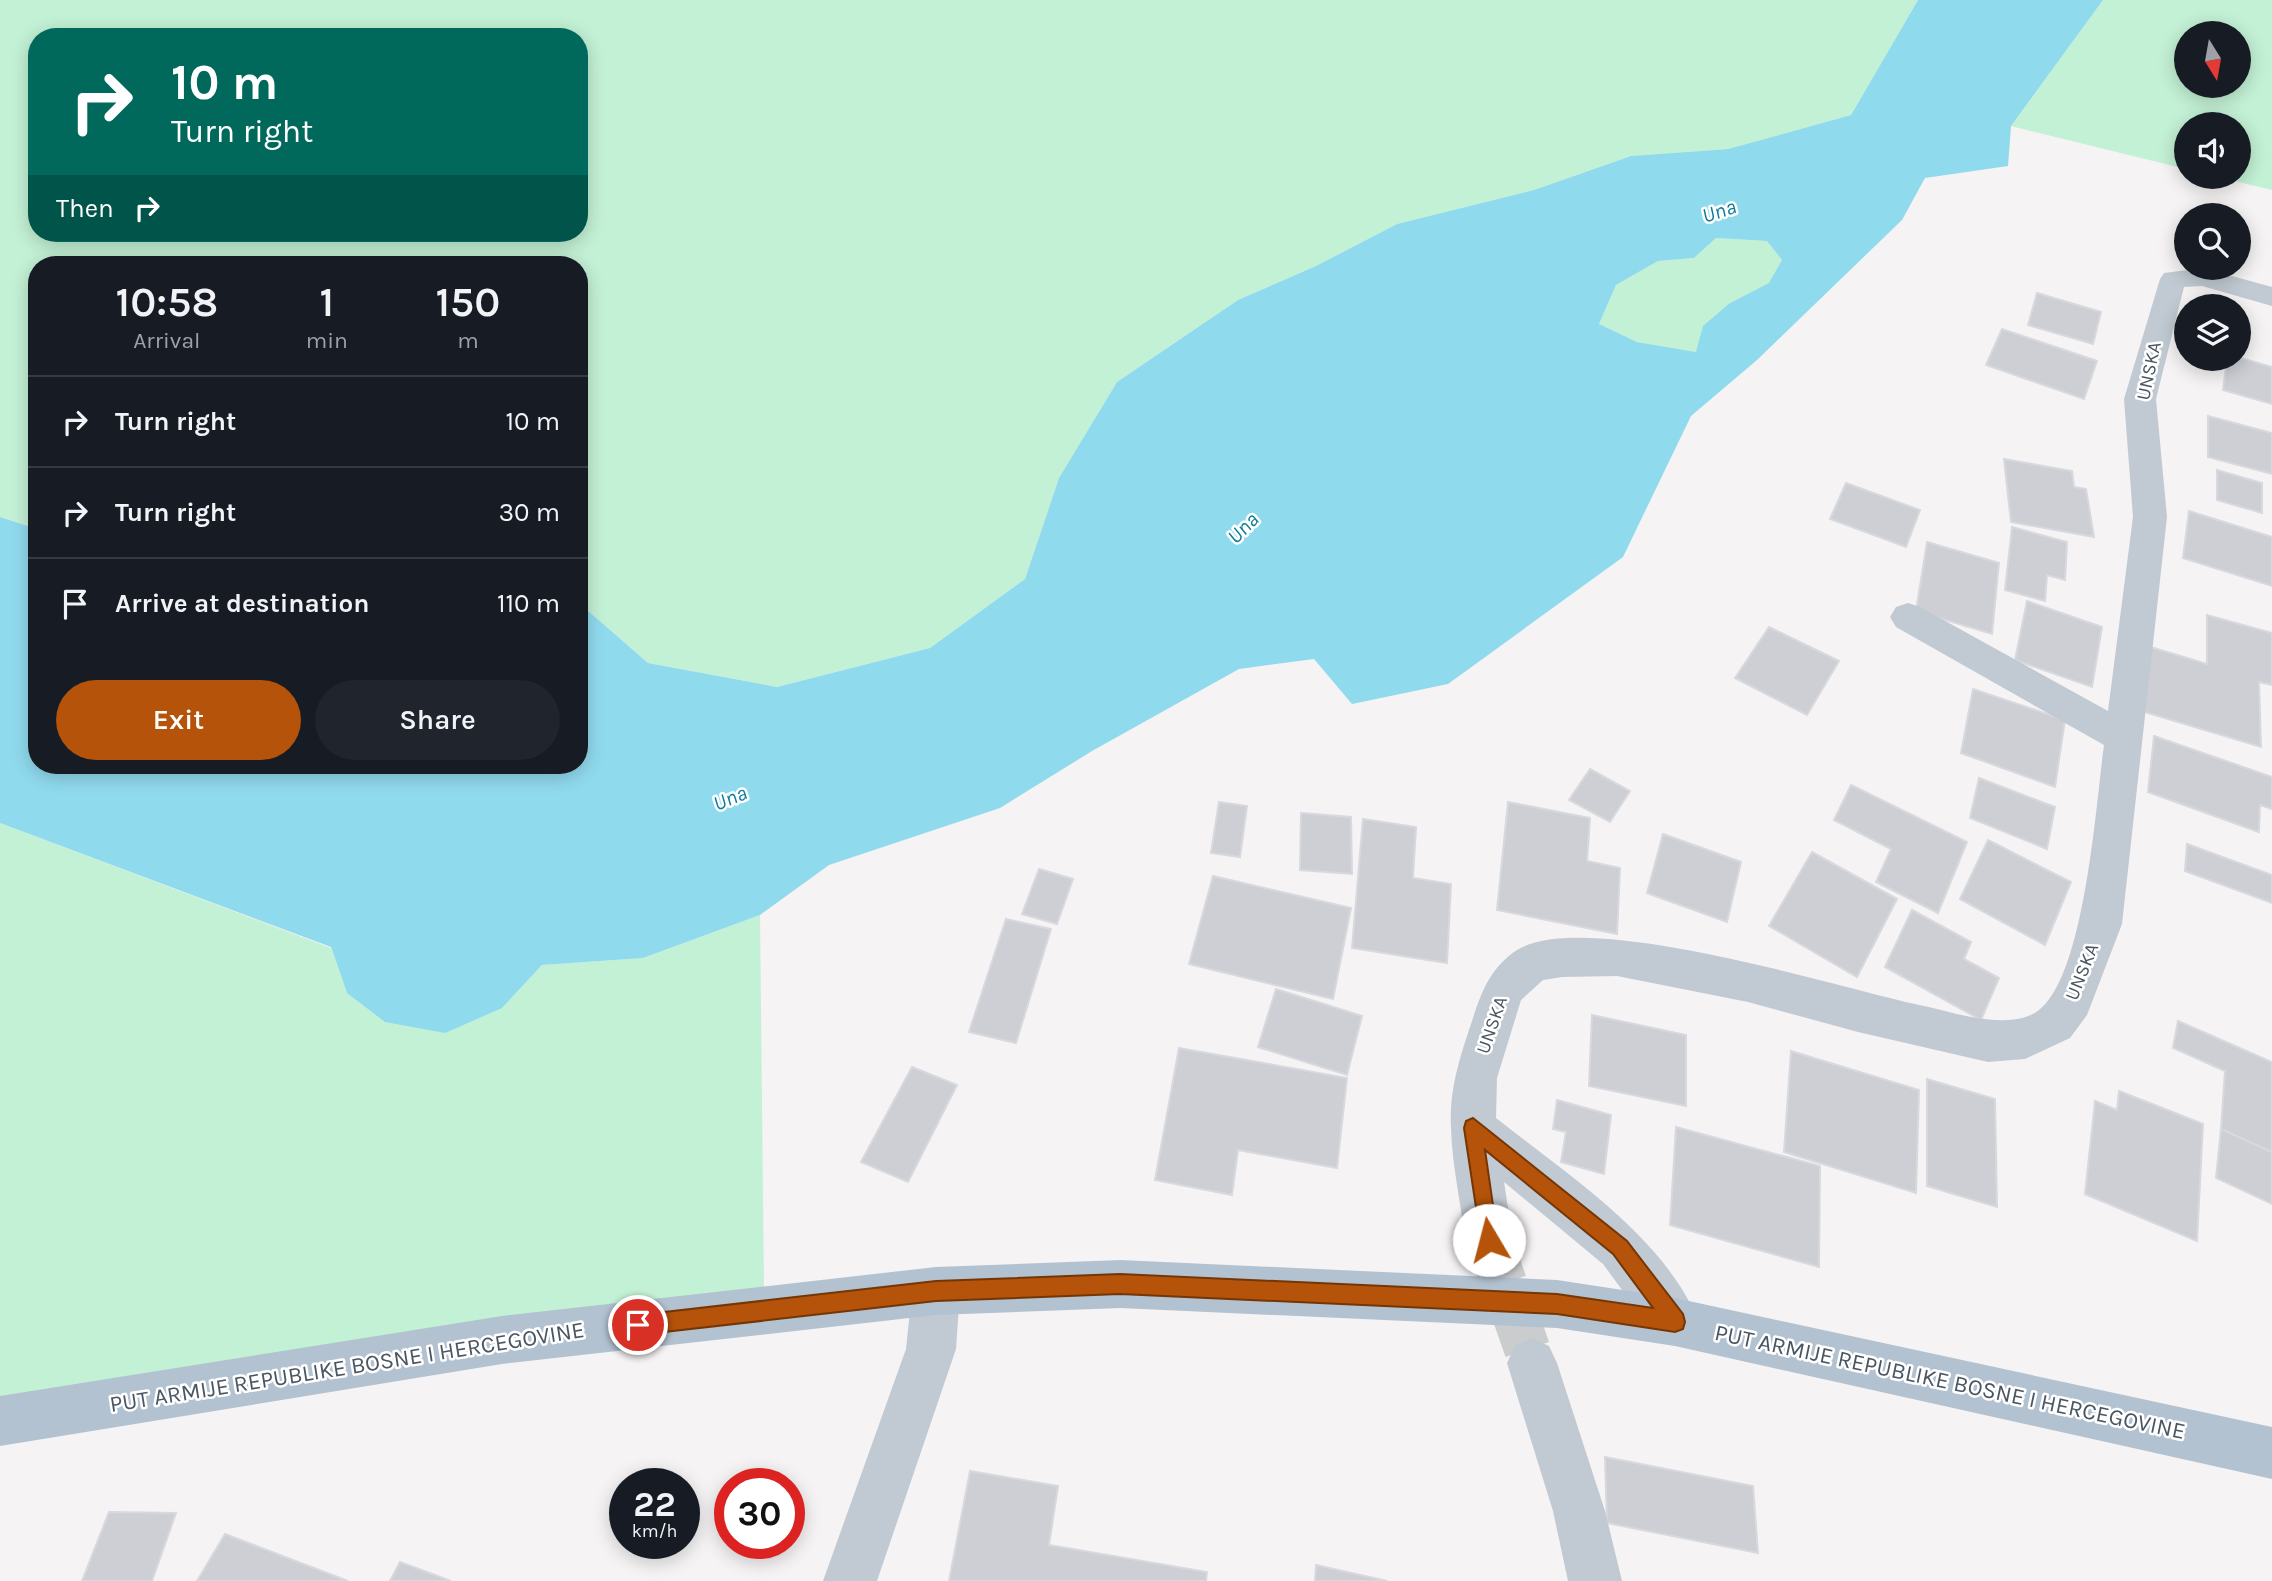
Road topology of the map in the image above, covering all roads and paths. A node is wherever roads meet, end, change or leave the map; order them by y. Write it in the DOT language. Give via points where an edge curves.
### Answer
graph roads {
  1 [pos="2272,297"];
  2 [pos="1908,617"];
  3 [pos="2125,739"];
  4 [pos="1473,1128"];
  5 [pos="1489,1240"];
  6 [pos="936,1291"];
  7 [pos="1675,1322"];
  8 [pos="1532,1363"];
  9 [pos="0,1421"];
  10 [pos="2272,1453"];
  11 [pos="850,1581"];
  12 [pos="1595,1581"];
  1 -- 3 [label="street, UNSKA" via="2191,276 2174,279 2170,287 2140,399 2150,517"];
  2 -- 3 [label="street"];
  3 -- 4 [label="street, UNSKA" via="2101,924 2072,1001 2055,1024 2025,1038 1988,1041 1748,982 1617,957 1533,963 1504,988 1475,1078"];
  4 -- 5 [label="street, UNSKA"];
  4 -- 7 [label="street" via="1620,1247"];
  6 -- 7 [label="main road, PUT ARMIJE REPUBLIKE BOSNE I HERCEGOVINE" via="1133,1284 1557,1304"];
  6 -- 9 [label="main road, PUT ARMIJE REPUBLIKE BOSNE I HERCEGOVINE" via="502,1340"];
  6 -- 11 [label="street" via="931,1349"];
  7 -- 10 [label="main road, PUT ARMIJE REPUBLIKE BOSNE I HERCEGOVINE"];
  8 -- 12 [label="street" via="1579,1511"];
}
